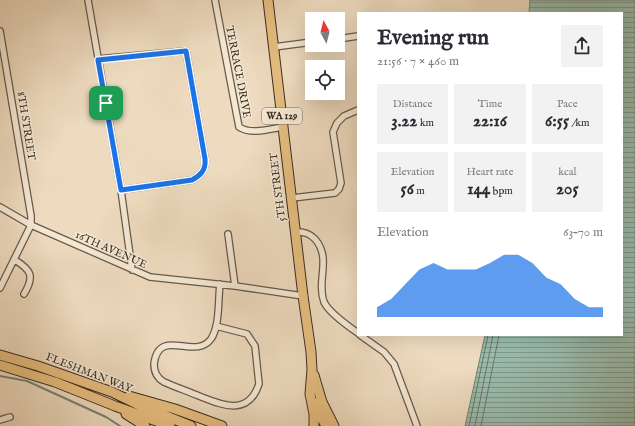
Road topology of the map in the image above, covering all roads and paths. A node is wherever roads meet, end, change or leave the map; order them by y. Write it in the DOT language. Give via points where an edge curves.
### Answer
graph roads {
  1 [pos="88,0"];
  2 [pos="215,0"];
  3 [pos="268,0"];
  4 [pos="0,31"];
  5 [pos="357,36"];
  6 [pos="345,38"];
  7 [pos="305,43"];
  8 [pos="274,47"];
  9 [pos="98,60"];
  10 [pos="357,110"];
  11 [pos="283,127"];
  12 [pos="121,190"];
  13 [pos="292,198"];
  14 [pos="0,207"];
  15 [pos="31,225"];
  16 [pos="296,232"];
  17 [pos="228,234"];
  18 [pos="15,260"];
  19 [pos="132,270"];
  20 [pos="220,284"];
  21 [pos="235,286"];
  22 [pos="0,288"];
  23 [pos="24,294"];
  24 [pos="303,296"];
  25 [pos="216,326"];
  26 [pos="357,332"];
  27 [pos="362,336"];
  28 [pos="0,355"];
  29 [pos="0,365"];
  30 [pos="312,370"];
  31 [pos="318,387"];
  32 [pos="112,392"];
  33 [pos="115,406"];
  34 [pos="10,417"];
  35 [pos="0,420"];
  36 [pos="145,426"];
  37 [pos="170,426"];
  38 [pos="191,426"];
  39 [pos="222,426"];
  40 [pos="314,426"];
  41 [pos="326,426"];
  42 [pos="334,426"];
  43 [pos="417,426"];
  1 -- 9 [label="street"];
  2 -- 11 [label="street, TERRACE DRIVE" via="239,126 252,131"];
  3 -- 8 [label="main road, 5TH STREET / WA 129"];
  4 -- 15 [label="street, 8TH STREET"];
  5 -- 6 [label="street"];
  7 -- 8 [label="street"];
  8 -- 11 [label="main road, 5TH STREET / WA 129"];
  9 -- 12 [label="street"];
  9 -- 12 [label="street" via="186,51 205,159 204,170 192,180"];
  10 -- 13 [label="street" via="344,116 333,132 341,183 339,189 335,193"];
  11 -- 13 [label="main road, 5TH STREET / WA 129"];
  12 -- 19 [label="street"];
  13 -- 16 [label="main road, 5TH STREET / WA 129"];
  14 -- 15 [label="street, 16TH AVENUE"];
  15 -- 18 [label="street"];
  15 -- 19 [label="street, 16TH AVENUE"];
  16 -- 24 [label="main road, 5TH STREET / WA 129"];
  16 -- 26 [label="street" via="304,232 319,244 324,263 322,295 325,304"];
  17 -- 21 [label="street"];
  18 -- 22 [label="street"];
  18 -- 23 [label="street" via="29,270 29,286"];
  19 -- 20 [label="street, 16TH AVENUE" via="150,277"];
  20 -- 21 [label="street, 16TH AVENUE"];
  20 -- 25 [label="street"];
  21 -- 24 [label="street, 16TH AVENUE"];
  24 -- 30 [label="main road, 5TH STREET / WA 129"];
  25 -- 25 [label="street" via="247,334 255,346 259,384 250,400 239,405 224,405 164,382 156,374 154,363 162,347 200,346 211,339"];
  27 -- 43 [label="street" via="384,352 394,364"];
  28 -- 32 [label="main road, FLESHMAN WAY"];
  29 -- 33 [label="main road, FLESHMAN WAY" via="56,382"];
  30 -- 31 [label="main road, 5TH STREET"];
  30 -- 40 [label="main road, 5TH STREET" via="310,394"];
  31 -- 41 [label="main road, 5TH STREET" via="318,411"];
  31 -- 42 [label="main road"];
  32 -- 38 [label="main road, FLESHMAN WAY"];
  32 -- 39 [label="main road" via="147,400"];
  33 -- 36 [label="main road"];
  33 -- 37 [label="main road, FLESHMAN WAY"];
  34 -- 35 [label="street"];
}
